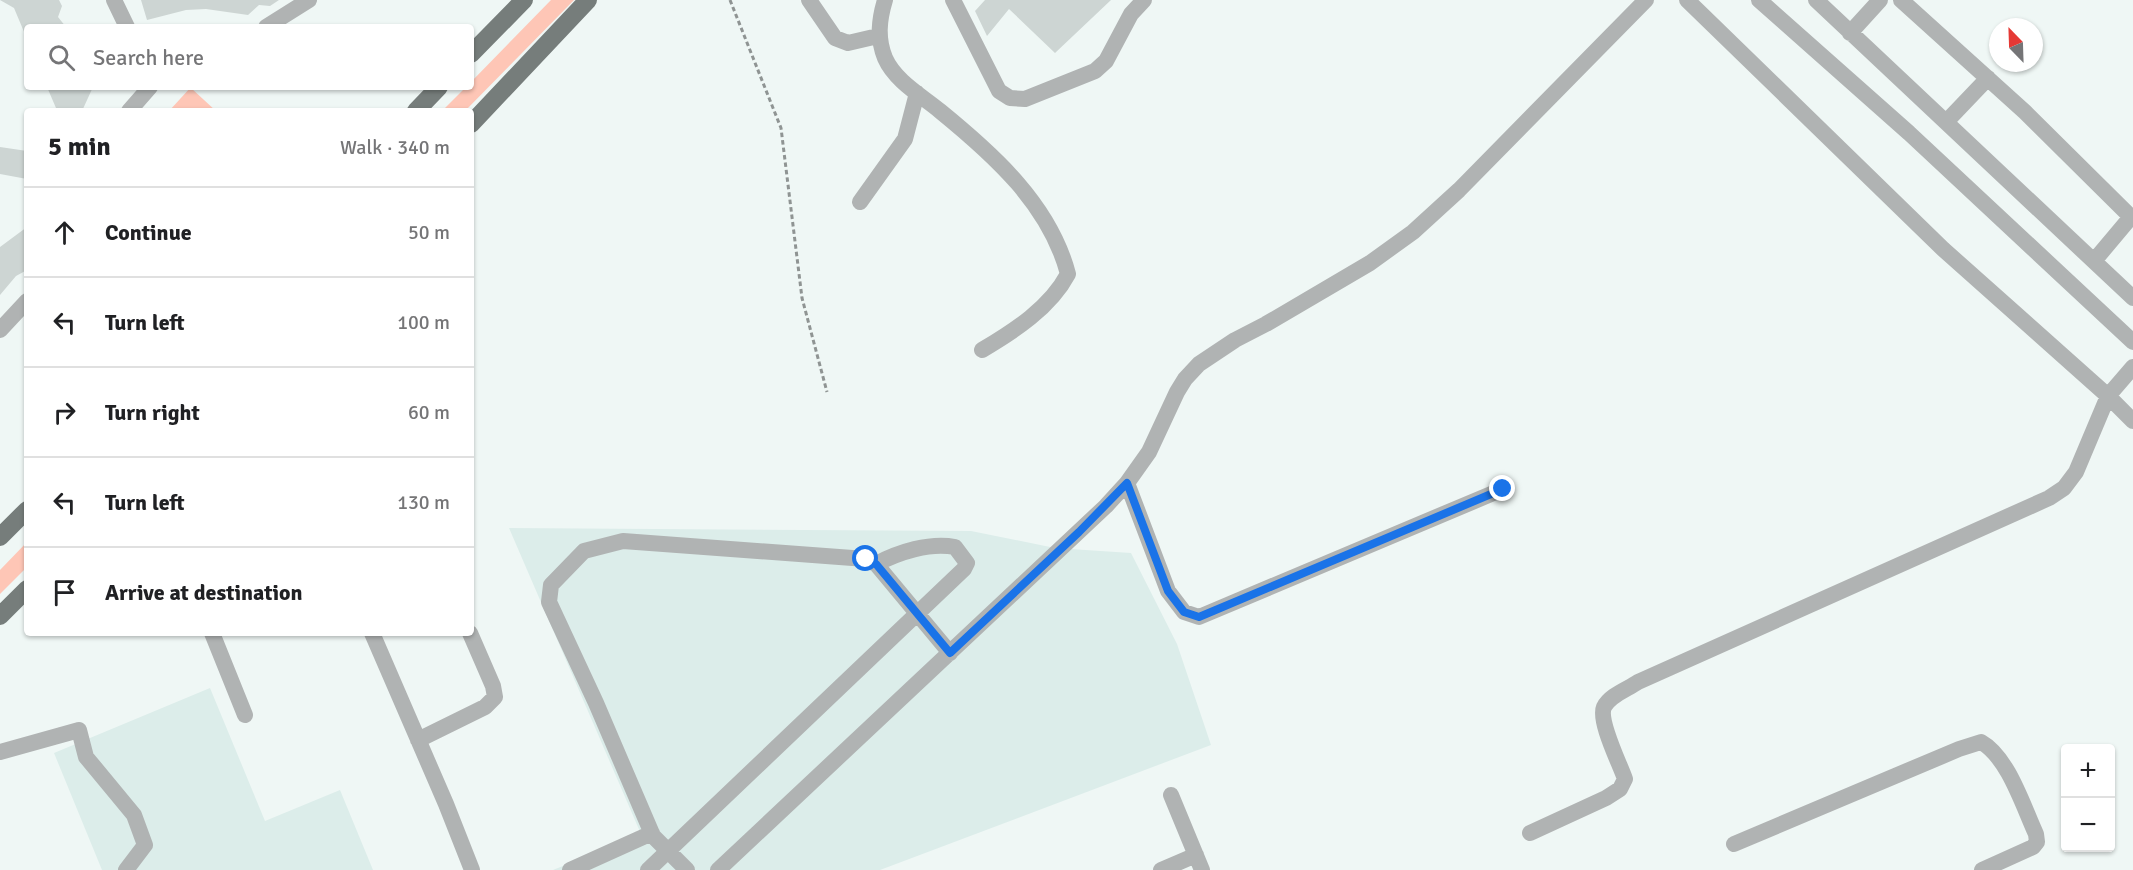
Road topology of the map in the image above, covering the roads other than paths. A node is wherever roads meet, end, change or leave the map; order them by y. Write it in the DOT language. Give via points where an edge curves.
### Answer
graph roads {
  1 [pos="114,0"];
  2 [pos="309,0"];
  3 [pos="524,0"];
  4 [pos="588,0"];
  5 [pos="809,0"];
  6 [pos="885,0"];
  7 [pos="953,0"];
  8 [pos="1143,0"];
  9 [pos="1646,0"];
  10 [pos="1687,0"];
  11 [pos="1759,0"];
  12 [pos="1816,0"];
  13 [pos="1880,0"];
  14 [pos="1901,0"];
  15 [pos="126,24"];
  16 [pos="271,24"];
  17 [pos="1851,33"];
  18 [pos="879,36"];
  19 [pos="474,51"];
  20 [pos="1988,78"];
  21 [pos="147,90"];
  22 [pos="436,90"];
  23 [pos="917,93"];
  24 [pos="132,108"];
  25 [pos="419,108"];
  26 [pos="474,121"];
  27 [pos="1946,122"];
  28 [pos="860,202"];
  29 [pos="2132,218"];
  30 [pos="2094,261"];
  31 [pos="2133,298"];
  32 [pos="24,303"];
  33 [pos="0,330"];
  34 [pos="2133,342"];
  35 [pos="982,350"];
  36 [pos="2133,367"];
  37 [pos="2108,396"];
  38 [pos="2133,421"];
  39 [pos="1127,483"];
  40 [pos="1503,489"];
  41 [pos="24,513"];
  42 [pos="0,537"];
  43 [pos="876,564"];
  44 [pos="24,592"];
  45 [pos="919,614"];
  46 [pos="0,616"];
  47 [pos="213,636"];
  48 [pos="373,636"];
  49 [pos="471,636"];
  50 [pos="950,653"];
  51 [pos="245,715"];
  52 [pos="418,740"];
  53 [pos="0,752"];
  54 [pos="1171,795"];
  55 [pos="652,833"];
  56 [pos="1530,833"];
  57 [pos="1734,844"];
  58 [pos="668,851"];
  59 [pos="1199,862"];
  60 [pos="126,870"];
  61 [pos="472,870"];
  62 [pos="570,870"];
  63 [pos="648,870"];
  64 [pos="687,870"];
  65 [pos="718,870"];
  66 [pos="1161,870"];
  67 [pos="1982,870"];
  1 -- 15 [label="street"];
  2 -- 16 [label="street"];
  3 -- 19 [label="main road"];
  4 -- 26 [label="main road"];
  5 -- 18 [label="street" via="835,38 848,43"];
  6 -- 18 [label="street"];
  7 -- 8 [label="street" via="999,91 1010,98 1024,99 1095,71 1106,61"];
  9 -- 39 [label="street" via="1413,232 1199,364 1185,378 1149,452"];
  10 -- 37 [label="street" via="1943,249"];
  11 -- 34 [label="street" via="1909,133"];
  12 -- 17 [label="street"];
  13 -- 17 [label="street"];
  14 -- 20 [label="street"];
  17 -- 27 [label="street"];
  18 -- 23 [label="street" via="885,59"];
  20 -- 27 [label="street"];
  20 -- 29 [label="street"];
  21 -- 24 [label="street"];
  22 -- 25 [label="main road"];
  23 -- 28 [label="street" via="905,139"];
  23 -- 35 [label="street" via="974,138 1034,202 1068,274 1060,288 1029,318"];
  27 -- 30 [label="street"];
  29 -- 30 [label="street"];
  30 -- 31 [label="street"];
  32 -- 33 [label="street"];
  36 -- 37 [label="street"];
  37 -- 38 [label="street"];
  37 -- 56 [label="street" via="2076,472 2064,488 2049,498 1649,677 1612,698 1604,708 1604,722 1625,779 1620,789"];
  39 -- 40 [label="street" via="1168,591 1184,612 1199,617"];
  39 -- 50 [label="street"];
  41 -- 42 [label="main road"];
  43 -- 45 [label="street"];
  43 -- 45 [label="street" via="918,549 955,547 967,563 964,569"];
  43 -- 55 [label="street" via="866,559 623,541 584,551 551,585 549,602"];
  44 -- 46 [label="main road"];
  45 -- 50 [label="street"];
  45 -- 58 [label="street"];
  47 -- 51 [label="street"];
  48 -- 52 [label="street"];
  49 -- 52 [label="street" via="494,686 495,697"];
  50 -- 65 [label="street"];
  52 -- 61 [label="street"];
  53 -- 60 [label="street" via="78,730 86,757 134,815 145,845"];
  54 -- 59 [label="street"];
  55 -- 58 [label="street"];
  55 -- 62 [label="street"];
  57 -- 67 [label="street" via="1981,742 2002,759 2037,842"];
  58 -- 63 [label="street"];
  58 -- 64 [label="street"];
  59 -- 66 [label="street"];
}
